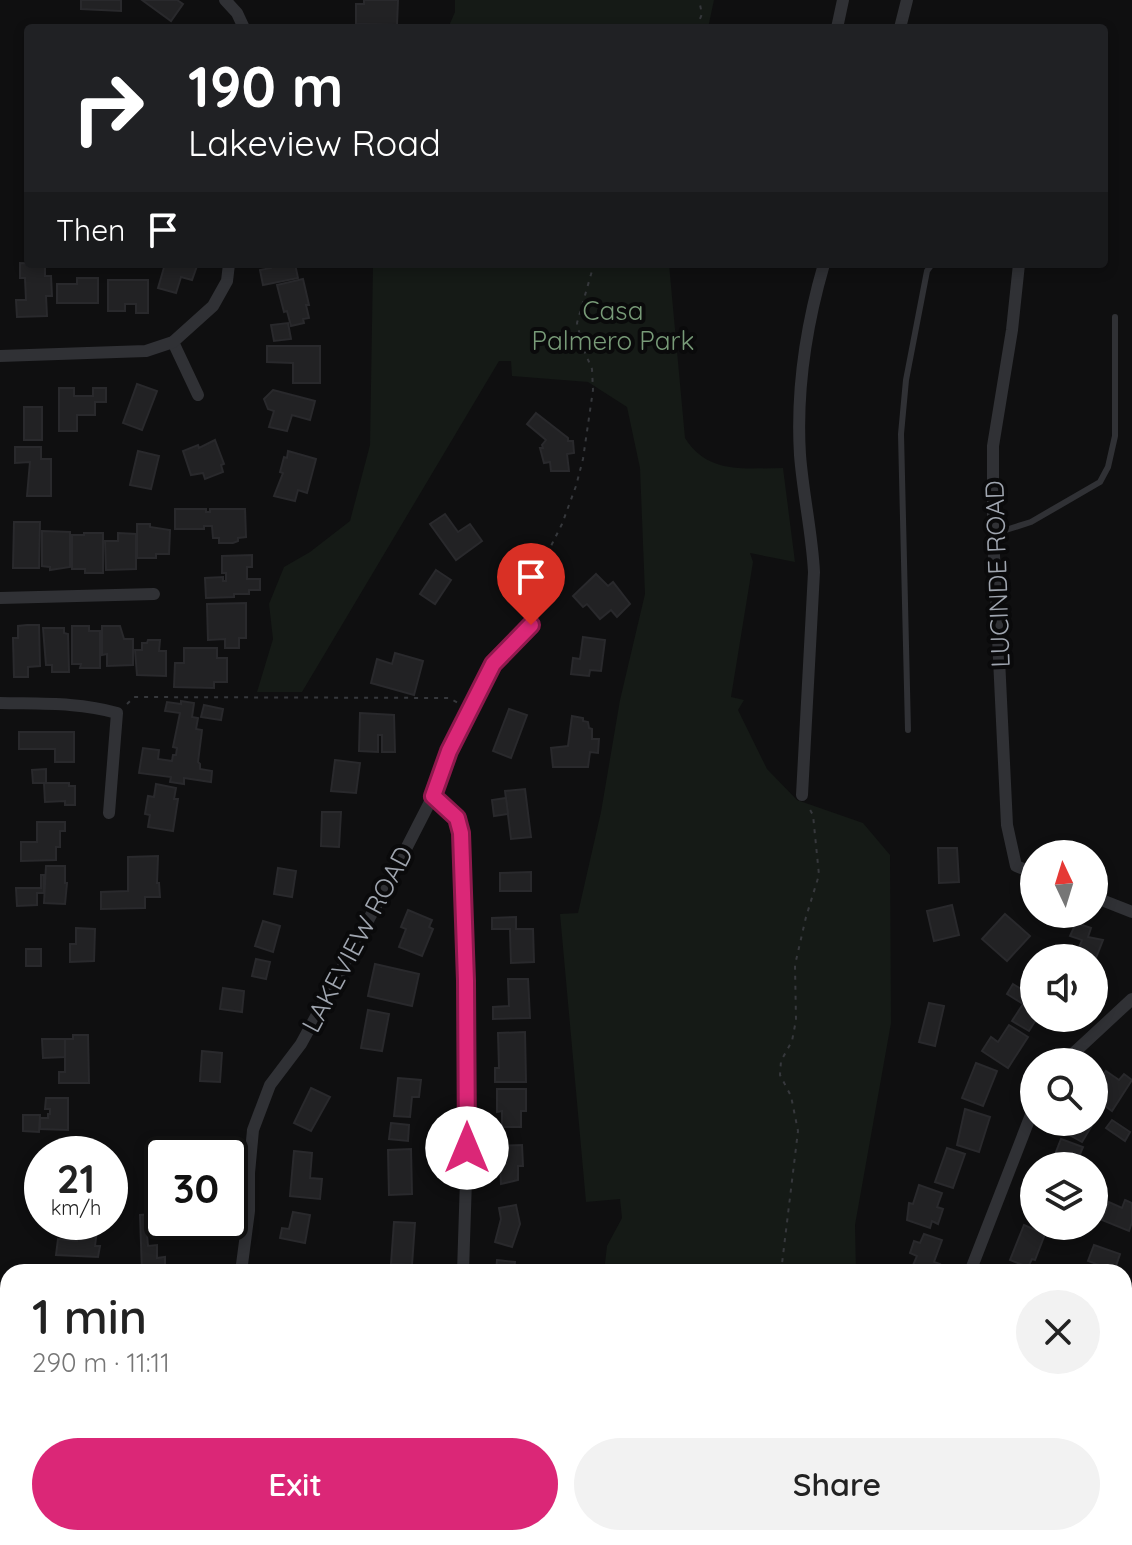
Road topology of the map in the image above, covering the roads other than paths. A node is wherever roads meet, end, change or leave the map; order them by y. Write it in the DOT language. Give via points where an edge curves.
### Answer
graph roads {
  1 [pos="225,0"];
  2 [pos="843,0"];
  3 [pos="907,0"];
  4 [pos="242,24"];
  5 [pos="838,24"];
  6 [pos="901,24"];
  7 [pos="229,268"];
  8 [pos="823,268"];
  9 [pos="929,268"];
  10 [pos="1019,268"];
  11 [pos="1115,317"];
  12 [pos="173,342"];
  13 [pos="0,356"];
  14 [pos="198,395"];
  15 [pos="993,534"];
  16 [pos="154,594"];
  17 [pos="0,598"];
  18 [pos="531,625"];
  19 [pos="0,703"];
  20 [pos="908,730"];
  21 [pos="802,795"];
  22 [pos="433,796"];
  23 [pos="109,813"];
  24 [pos="1020,868"];
  25 [pos="1108,903"];
  26 [pos="1132,912"];
  27 [pos="1132,999"];
  28 [pos="1079,1048"];
  29 [pos="1023,1136"];
  30 [pos="242,1264"];
  31 [pos="463,1264"];
  32 [pos="973,1264"];
  1 -- 4 [label="street"];
  2 -- 5 [label="street"];
  3 -- 6 [label="street"];
  7 -- 12 [label="street" via="213,306"];
  8 -- 21 [label="street" via="798,406 814,572"];
  9 -- 20 [label="lane" via="906,380 901,434"];
  10 -- 15 [label="street, LUCINDE ROAD" via="993,446"];
  11 -- 15 [label="lane" via="1115,436 1100,482 1031,522"];
  12 -- 13 [label="street" via="146,351"];
  12 -- 14 [label="street"];
  15 -- 24 [label="street, LUCINDE ROAD" via="1007,825"];
  16 -- 17 [label="street"];
  18 -- 22 [label="street, LAKEVIEW ROAD" via="493,664 449,751"];
  19 -- 23 [label="street" via="117,713"];
  22 -- 30 [label="street, LAKEVIEW ROAD" via="301,1044 270,1085 253,1130"];
  22 -- 31 [label="street" via="457,818 464,875"];
  25 -- 26 [label="street"];
  27 -- 28 [label="street"];
  29 -- 32 [label="street"];
}
